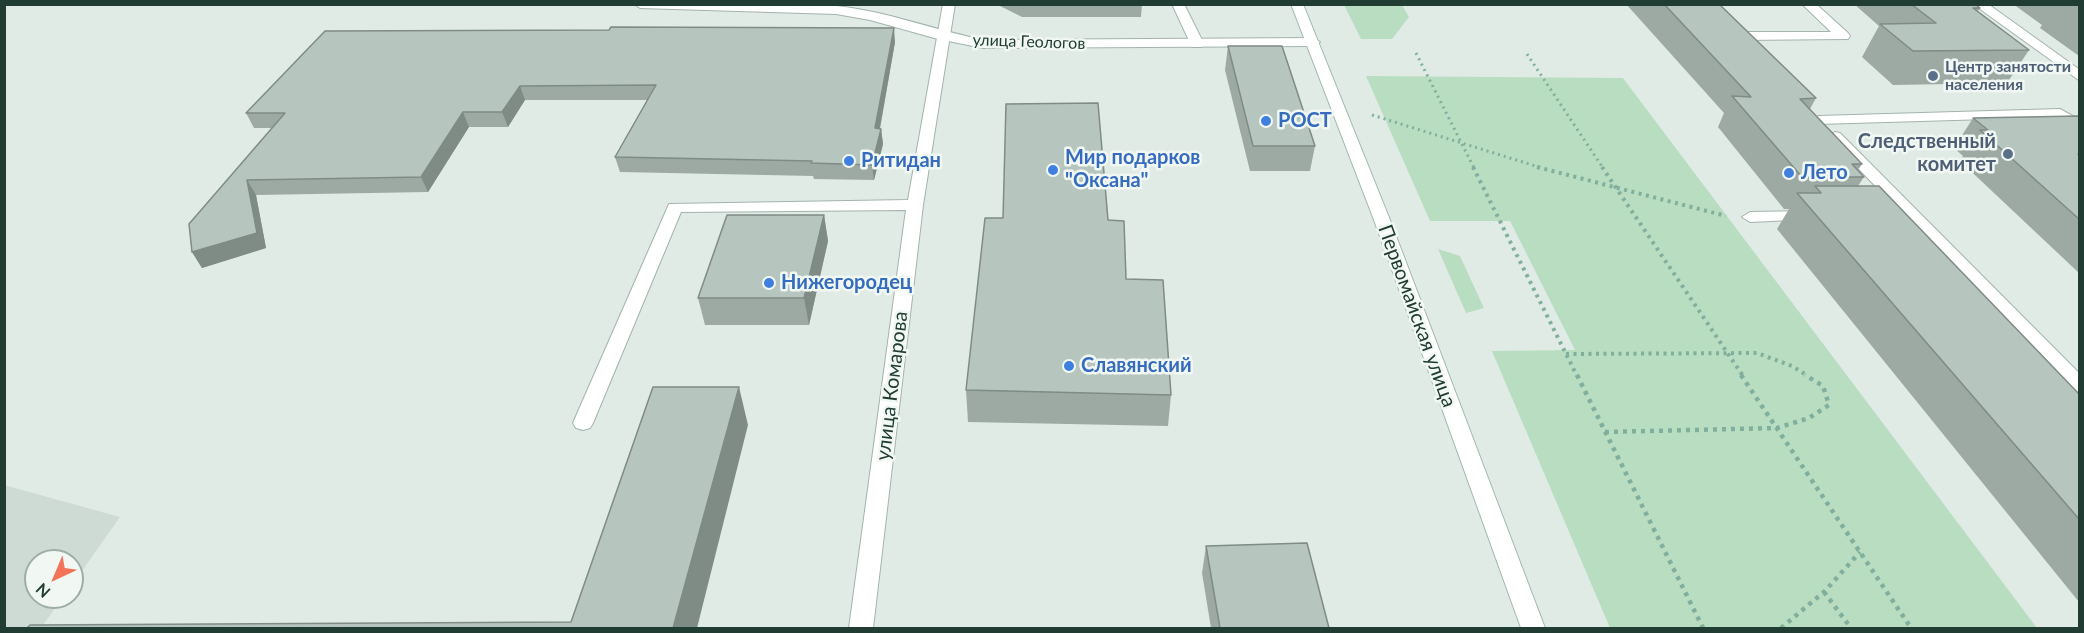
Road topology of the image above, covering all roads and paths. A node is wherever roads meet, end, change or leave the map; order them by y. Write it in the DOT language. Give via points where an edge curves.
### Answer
graph roads {
  1 [pos="640,4"];
  2 [pos="949,4"];
  3 [pos="1178,4"];
  4 [pos="1298,4"];
  5 [pos="1808,4"];
  6 [pos="1980,4"];
  7 [pos="943,36"];
  8 [pos="1313,42"];
  9 [pos="1197,44"];
  10 [pos="1416,53"];
  11 [pos="1755,53"];
  12 [pos="1527,54"];
  13 [pos="2079,77"];
  14 [pos="1372,115"];
  15 [pos="2079,128"];
  16 [pos="1462,146"];
  17 [pos="1618,191"];
  18 [pos="915,204"];
  19 [pos="1888,215"];
  20 [pos="1911,215"];
  21 [pos="1819,216"];
  22 [pos="1750,217"];
  23 [pos="1726,351"];
  24 [pos="1566,354"];
  25 [pos="2079,386"];
  26 [pos="583,423"];
  27 [pos="1777,428"];
  28 [pos="1605,432"];
  29 [pos="1860,552"];
  30 [pos="1824,592"];
  31 [pos="861,628"];
  32 [pos="1533,628"];
  33 [pos="1703,628"];
  34 [pos="1780,628"];
  35 [pos="1851,628"];
  36 [pos="1911,628"];
  1 -- 7 [label="main road, улица Геологов" via="836,10"];
  2 -- 7 [label="main road, улица Комарова"];
  3 -- 9 [label="main road"];
  4 -- 8 [label="main road, Первомайская улица"];
  5 -- 11 [label="main road" via="1843,36 1736,32"];
  6 -- 13 [label="main road"];
  7 -- 9 [label="main road, улица Геологов" via="983,44"];
  7 -- 18 [label="main road, улица Комарова"];
  8 -- 9 [label="main road, улица Геологов"];
  8 -- 32 [label="main road, Первомайская улица"];
  10 -- 16 [label="path"];
  12 -- 17 [label="path"];
  14 -- 16 [label="path"];
  15 -- 20 [label="main road" via="2060,113 1815,115"];
  16 -- 17 [label="path"];
  16 -- 24 [label="path"];
  17 -- 22 [label="path" via="1729,216"];
  17 -- 23 [label="path"];
  18 -- 26 [label="main road" via="675,207"];
  18 -- 31 [label="main road, улица Комарова"];
  19 -- 20 [label="main road"];
  20 -- 25 [label="main road"];
  21 -- 22 [label="main road"];
  23 -- 24 [label="path"];
  23 -- 27 [label="path"];
  23 -- 27 [label="path" via="1757,353 1792,366 1823,386 1828,405 1809,418"];
  24 -- 28 [label="path"];
  27 -- 28 [label="path"];
  27 -- 29 [label="path"];
  28 -- 33 [label="path"];
  29 -- 30 [label="path"];
  29 -- 36 [label="path"];
  30 -- 34 [label="path"];
  30 -- 35 [label="path"];
}
